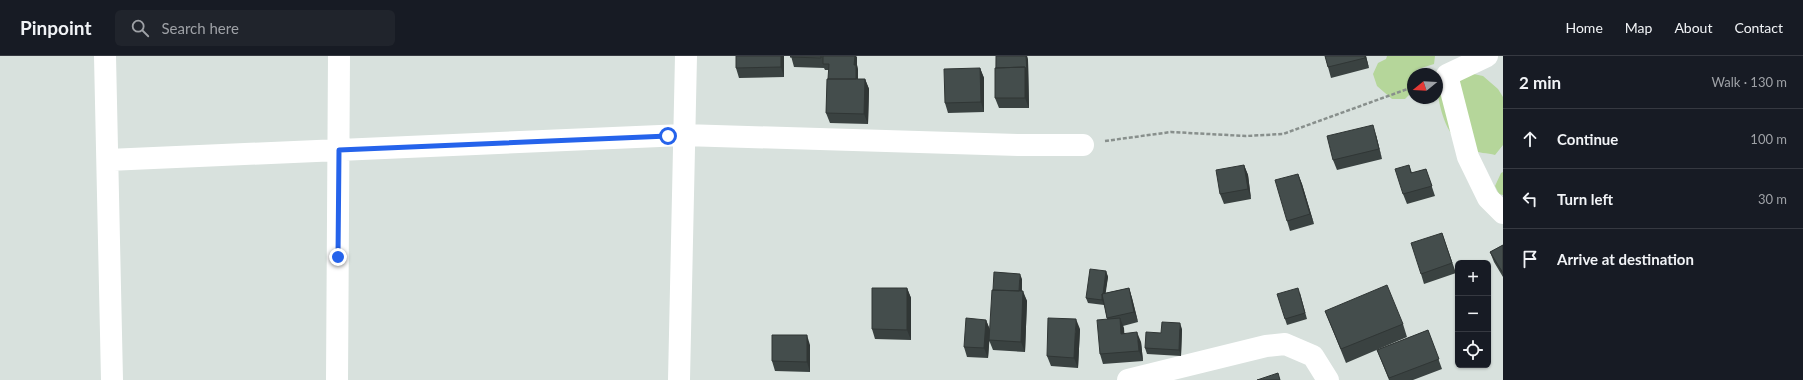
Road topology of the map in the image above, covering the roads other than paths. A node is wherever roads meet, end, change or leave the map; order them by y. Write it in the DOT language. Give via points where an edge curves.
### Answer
graph roads {
  1 [pos="105,56"];
  2 [pos="339,56"];
  3 [pos="686,56"];
  4 [pos="1487,56"];
  5 [pos="1445,66"];
  6 [pos="683,135"];
  7 [pos="1083,145"];
  8 [pos="339,150"];
  9 [pos="108,160"];
  10 [pos="1503,213"];
  11 [pos="112,380"];
  12 [pos="336,380"];
  13 [pos="679,380"];
  14 [pos="1128,380"];
  15 [pos="1328,380"];
  1 -- 9 [label="street"];
  2 -- 8 [label="street"];
  3 -- 6 [label="street"];
  4 -- 5 [label="street"];
  5 -- 10 [label="street" via="1468,157 1488,198"];
  6 -- 7 [label="street"];
  6 -- 8 [label="street"];
  6 -- 13 [label="street"];
  8 -- 9 [label="street"];
  8 -- 12 [label="street"];
  9 -- 11 [label="street"];
  14 -- 15 [label="street" via="1266,346 1285,344 1313,356"];
}
